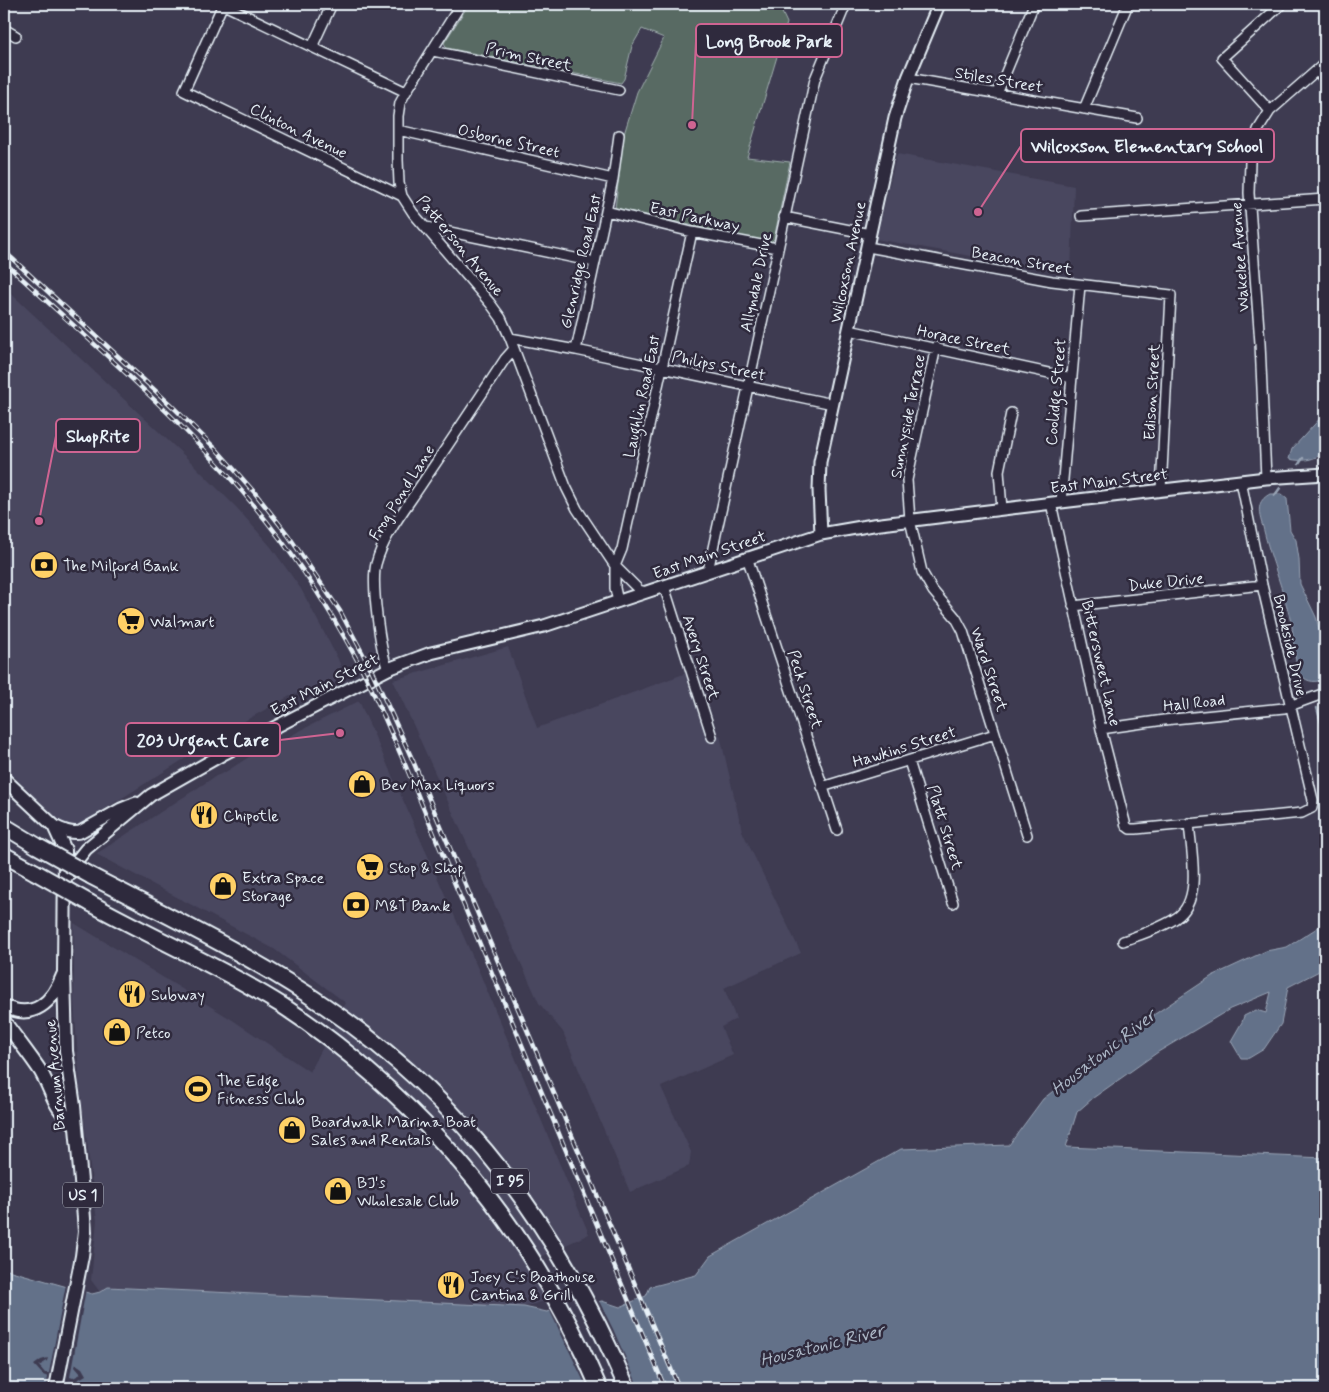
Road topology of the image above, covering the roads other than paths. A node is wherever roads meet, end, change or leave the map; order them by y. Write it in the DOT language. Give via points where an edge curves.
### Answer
graph roads {
  1 [pos="223,4"];
  2 [pos="332,4"];
  3 [pos="461,4"];
  4 [pos="846,4"];
  5 [pos="939,4"];
  6 [pos="1034,4"];
  7 [pos="1128,4"];
  8 [pos="1282,4"];
  9 [pos="4,29"];
  10 [pos="16,36"];
  11 [pos="312,46"];
  12 [pos="432,51"];
  13 [pos="1325,63"];
  14 [pos="1317,70"];
  15 [pos="908,78"];
  16 [pos="1325,80"];
  17 [pos="619,90"];
  18 [pos="406,92"];
  19 [pos="997,94"];
  20 [pos="1084,109"];
  21 [pos="1270,111"];
  22 [pos="1137,118"];
  23 [pos="398,130"];
  24 [pos="619,135"];
  25 [pos="613,179"];
  26 [pos="402,196"];
  27 [pos="1325,199"];
  28 [pos="1250,204"];
  29 [pos="606,211"];
  30 [pos="1081,216"];
  31 [pos="784,217"];
  32 [pos="426,227"];
  33 [pos="692,232"];
  34 [pos="870,234"];
  35 [pos="868,247"];
  36 [pos="777,248"];
  37 [pos="594,262"];
  38 [pos="1080,285"];
  39 [pos="1171,295"];
  40 [pos="849,330"];
  41 [pos="510,338"];
  42 [pos="936,347"];
  43 [pos="513,350"];
  44 [pos="576,350"];
  45 [pos="662,369"];
  46 [pos="1072,378"];
  47 [pos="747,387"];
  48 [pos="833,404"];
  49 [pos="1011,413"];
  50 [pos="1325,474"];
  51 [pos="1266,478"];
  52 [pos="1241,481"];
  53 [pos="1161,490"];
  54 [pos="1056,502"];
  55 [pos="1002,509"];
  56 [pos="910,520"];
  57 [pos="821,534"];
  58 [pos="747,558"];
  59 [pos="615,566"];
  60 [pos="708,571"];
  61 [pos="1262,585"];
  62 [pos="664,586"];
  63 [pos="648,592"];
  64 [pos="618,602"];
  65 [pos="1074,606"];
  66 [pos="388,669"];
  67 [pos="1325,694"];
  68 [pos="1290,706"];
  69 [pos="1101,729"];
  70 [pos="995,734"];
  71 [pos="712,737"];
  72 [pos="909,760"];
  73 [pos="4,779"];
  74 [pos="822,787"];
  75 [pos="142,801"];
  76 [pos="1189,823"];
  77 [pos="4,826"];
  78 [pos="54,826"];
  79 [pos="1128,828"];
  80 [pos="837,830"];
  81 [pos="1027,835"];
  82 [pos="4,855"];
  83 [pos="4,864"];
  84 [pos="35,872"];
  85 [pos="65,894"];
  86 [pos="953,903"];
  87 [pos="1123,941"];
  88 [pos="64,972"];
  89 [pos="4,1006"];
  90 [pos="4,1021"];
  91 [pos="75,1124"];
  92 [pos="56,1388"];
  93 [pos="599,1388"];
  94 [pos="627,1388"];
  1 -- 11 [label="street"];
  1 -- 26 [label="street, Clinton Avenue" via="184,91"];
  2 -- 11 [label="street"];
  3 -- 12 [label="street, Patterson Avenue"];
  4 -- 31 [label="street, Allyndale Drive" via="815,79"];
  5 -- 15 [label="main road, Wilcoxson Avenue"];
  6 -- 19 [label="street"];
  7 -- 20 [label="street"];
  8 -- 21 [label="street" via="1222,58"];
  9 -- 10 [label="street"];
  11 -- 18 [label="street"];
  12 -- 17 [label="street, Prim Street"];
  12 -- 18 [label="street, Patterson Avenue"];
  13 -- 14 [label="street, Wakelee Avenue"];
  14 -- 16 [label="street"];
  14 -- 21 [label="street, Wakelee Avenue"];
  15 -- 19 [label="street, Stiles Street"];
  15 -- 34 [label="main road, Wilcoxson Avenue"];
  18 -- 23 [label="street, Patterson Avenue" via="399,107"];
  19 -- 20 [label="street, Stiles Street"];
  20 -- 22 [label="street, Stiles Street"];
  21 -- 28 [label="street, Wakelee Avenue" via="1253,146 1249,173"];
  23 -- 25 [label="street, Osborne Street"];
  23 -- 26 [label="street, Patterson Avenue" via="398,175"];
  24 -- 25 [label="street, Glenridge Road East"];
  25 -- 29 [label="street, Glenridge Road East"];
  26 -- 32 [label="street, Patterson Avenue"];
  27 -- 28 [label="street"];
  28 -- 30 [label="street"];
  28 -- 51 [label="street, Wakelee Avenue"];
  29 -- 33 [label="street, East Parkway"];
  29 -- 37 [label="street, Glenridge Road East"];
  31 -- 34 [label="street"];
  31 -- 36 [label="street, Allyndale Drive"];
  32 -- 37 [label="street"];
  32 -- 41 [label="street, Patterson Avenue" via="490,303"];
  33 -- 36 [label="street, East Parkway"];
  33 -- 45 [label="street, Laughlin Road East"];
  34 -- 35 [label="main road, Wilcoxson Avenue"];
  35 -- 38 [label="street, Beacon Street"];
  35 -- 40 [label="main road, Wilcoxson Avenue"];
  36 -- 47 [label="street, Allyndale Drive"];
  37 -- 44 [label="street, Glenridge Road East"];
  38 -- 39 [label="street, Beacon Street"];
  38 -- 46 [label="street, Coolidge Street"];
  39 -- 53 [label="street, Edison Street"];
  40 -- 42 [label="street, Horace Street"];
  40 -- 48 [label="main road, Wilcoxson Avenue"];
  41 -- 43 [label="street, Patterson Avenue"];
  41 -- 44 [label="street, Philips Street"];
  42 -- 46 [label="street, Horace Street"];
  42 -- 56 [label="street, Sunnyside Terrace" via="906,480"];
  43 -- 59 [label="street, Patterson Avenue" via="566,487"];
  43 -- 66 [label="street, Frog Pond Lane" via="399,519 381,552 376,565 375,584"];
  44 -- 45 [label="street, Philips Street"];
  45 -- 47 [label="street, Philips Street"];
  45 -- 59 [label="street, Laughlin Road East" via="622,549"];
  46 -- 54 [label="street, Coolidge Street"];
  47 -- 48 [label="street, Philips Street"];
  47 -- 60 [label="street, Allyndale Drive"];
  48 -- 57 [label="main road, Wilcoxson Avenue" via="819,470"];
  49 -- 55 [label="street" via="999,471"];
  50 -- 51 [label="main road, East Main Street"];
  51 -- 52 [label="main road, East Main Street"];
  52 -- 53 [label="main road, East Main Street"];
  52 -- 61 [label="street, Brookside Drive"];
  53 -- 54 [label="main road, East Main Street"];
  54 -- 55 [label="main road, East Main Street"];
  54 -- 65 [label="street, Bittersweet Lane"];
  55 -- 56 [label="main road, East Main Street"];
  56 -- 57 [label="main road, East Main Street"];
  56 -- 70 [label="street, Ward Street" via="922,572 933,592 964,631"];
  57 -- 58 [label="main road, East Main Street"];
  58 -- 60 [label="main road, East Main Street"];
  58 -- 74 [label="street, Peck Street"];
  59 -- 63 [label="street, Patterson Avenue" via="639,590"];
  59 -- 64 [label="street"];
  60 -- 62 [label="main road, East Main Street"];
  61 -- 65 [label="street, Duke Drive"];
  61 -- 68 [label="street, Brookside Drive"];
  62 -- 63 [label="main road, East Main Street"];
  62 -- 71 [label="street, Avery Street"];
  63 -- 64 [label="main road, East Main Street"];
  64 -- 66 [label="main road, East Main Street" via="535,629 431,653"];
  65 -- 69 [label="street, Bittersweet Lane"];
  66 -- 75 [label="main road, East Main Street" via="225,753"];
  67 -- 68 [label="street, Hall Road"];
  68 -- 69 [label="street, Hall Road"];
  68 -- 76 [label="street, Brookside Drive" via="1312,797 1310,810"];
  69 -- 79 [label="street, Bittersweet Lane" via="1123,821"];
  70 -- 72 [label="street, Hawkins Street"];
  70 -- 81 [label="street, Ward Street"];
  72 -- 74 [label="street, Hawkins Street"];
  72 -- 86 [label="street, Platt Street"];
  73 -- 78 [label="main road, Barnum Avenue / US 1"];
  74 -- 80 [label="street, Peck Street"];
  75 -- 78 [label="main road, East Main Street" via="73,834"];
  75 -- 85 [label="main road, East Main Street" via="86,849 74,864"];
  76 -- 79 [label="street, Brookside Drive"];
  76 -- 87 [label="street" via="1193,885 1188,906 1173,920"];
  77 -- 94 [label="highway, I 95, bridge" via="260,965 380,1047 472,1135 507,1178 576,1282"];
  78 -- 85 [label="main road, Barnum Avenue / US 1" via="65,850"];
  82 -- 84 [label="highway, I 95"];
  83 -- 84 [label="highway"];
  84 -- 93 [label="highway, I 95, bridge" via="265,995 325,1036 375,1076 454,1154 520,1239 551,1290"];
  85 -- 88 [label="main road, Barnum Avenue / US 1"];
  88 -- 89 [label="main road" via="55,992 41,1006 21,1011"];
  88 -- 91 [label="main road, Barnum Avenue / US 1" via="66,1051"];
  90 -- 91 [label="main road" via="39,1070 60,1111"];
  91 -- 92 [label="main road, Barnum Avenue / US 1" via="84,1240"];
}
